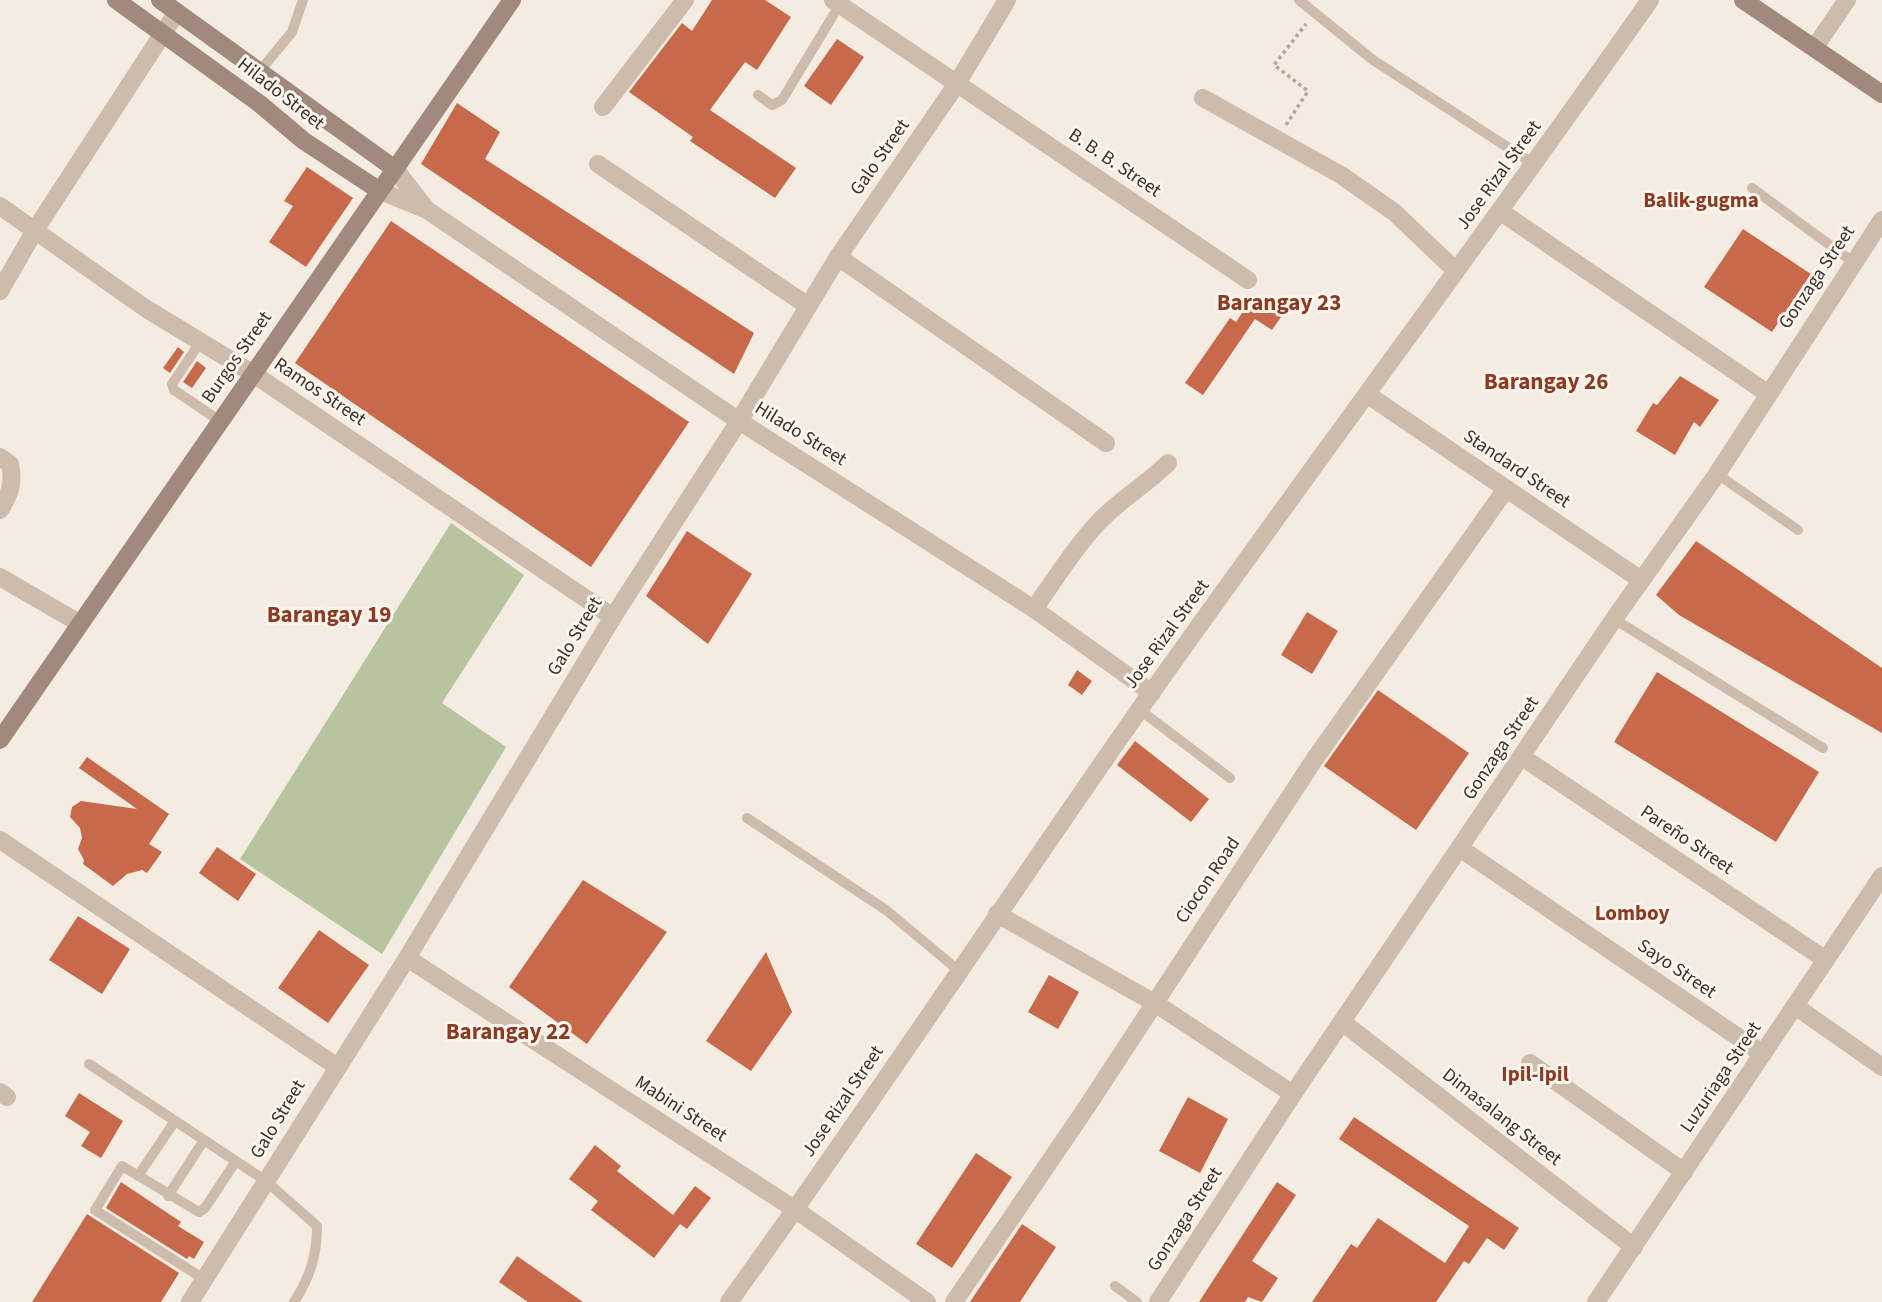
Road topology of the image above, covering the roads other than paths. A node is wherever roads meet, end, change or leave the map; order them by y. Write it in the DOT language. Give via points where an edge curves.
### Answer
graph roads {
  1 [pos="116,0"];
  2 [pos="160,0"];
  3 [pos="303,0"];
  4 [pos="512,0"];
  5 [pos="684,0"];
  6 [pos="1007,0"];
  7 [pos="1299,0"];
  8 [pos="1650,0"];
  9 [pos="1743,0"];
  10 [pos="1847,0"];
  11 [pos="836,2"];
  12 [pos="177,12"];
  13 [pos="162,33"];
  14 [pos="1815,47"];
  15 [pos="259,72"];
  16 [pos="276,84"];
  17 [pos="956,85"];
  18 [pos="1882,94"];
  19 [pos="758,95"];
  20 [pos="1203,98"];
  21 [pos="260,104"];
  22 [pos="603,107"];
  23 [pos="598,164"];
  24 [pos="1535,165"];
  25 [pos="395,169"];
  26 [pos="1752,188"];
  27 [pos="380,191"];
  28 [pos="0,206"];
  29 [pos="427,210"];
  30 [pos="1501,212"];
  31 [pos="1882,220"];
  32 [pos="35,230"];
  33 [pos="838,257"];
  34 [pos="1853,262"];
  35 [pos="1456,271"];
  36 [pos="1248,280"];
  37 [pos="0,291"];
  38 [pos="808,306"];
  39 [pos="201,341"];
  40 [pos="251,373"];
  41 [pos="1767,393"];
  42 [pos="1368,395"];
  43 [pos="220,421"];
  44 [pos="739,421"];
  45 [pos="1106,443"];
  46 [pos="0,457"];
  47 [pos="1168,463"];
  48 [pos="1717,474"];
  49 [pos="1506,489"];
  50 [pos="0,510"];
  51 [pos="1798,530"];
  52 [pos="0,577"];
  53 [pos="1641,580"];
  54 [pos="1034,609"];
  55 [pos="613,617"];
  56 [pos="1614,619"];
  57 [pos="79,622"];
  58 [pos="1152,693"];
  59 [pos="1140,710"];
  60 [pos="0,740"];
  61 [pos="1823,748"];
  62 [pos="1522,757"];
  63 [pos="1230,778"];
  64 [pos="747,818"];
  65 [pos="0,840"];
  66 [pos="1461,849"];
  67 [pos="1882,876"];
  68 [pos="997,914"];
  69 [pos="407,958"];
  70 [pos="1826,960"];
  71 [pos="958,970"];
  72 [pos="1153,1002"];
  73 [pos="1795,1006"];
  74 [pos="1342,1023"];
  75 [pos="1762,1054"];
  76 [pos="1530,1063"];
  77 [pos="89,1064"];
  78 [pos="336,1066"];
  79 [pos="1882,1067"];
  80 [pos="1293,1094"];
  81 [pos="175,1121"];
  82 [pos="204,1140"];
  83 [pos="236,1161"];
  84 [pos="1684,1172"];
  85 [pos="138,1176"];
  86 [pos="266,1181"];
  87 [pos="168,1196"];
  88 [pos="796,1210"];
  89 [pos="1634,1247"];
  90 [pos="204,1279"];
  91 [pos="1115,1286"];
  92 [pos="190,1302"];
  93 [pos="294,1302"];
  94 [pos="729,1302"];
  95 [pos="927,1302"];
  96 [pos="954,1302"];
  97 [pos="1138,1302"];
  98 [pos="1158,1302"];
  99 [pos="1596,1302"];
  1 -- 13 [label="main road, Hilado Street"];
  2 -- 12 [label="main road, Hilado Street"];
  3 -- 15 [label="lane" via="292,32"];
  4 -- 25 [label="main road, Burgos Street"];
  5 -- 22 [label="street"];
  6 -- 17 [label="street, Galo Street"];
  7 -- 24 [label="lane" via="1373,60"];
  8 -- 24 [label="street, Jose Rizal Street"];
  9 -- 14 [label="main road"];
  10 -- 14 [label="street"];
  11 -- 17 [label="street, B. B. B. Street"];
  11 -- 19 [label="lane" via="782,100 772,104"];
  12 -- 13 [label="street"];
  12 -- 15 [label="main road, Hilado Street"];
  13 -- 21 [label="main road, Hilado Street"];
  13 -- 32 [label="street"];
  14 -- 18 [label="main road"];
  15 -- 16 [label="main road, Hilado Street"];
  16 -- 21 [label="main road"];
  16 -- 25 [label="main road, Hilado Street"];
  17 -- 33 [label="street, Galo Street"];
  17 -- 36 [label="street, B. B. B. Street"];
  20 -- 35 [label="street" via="1341,175 1394,212"];
  21 -- 27 [label="main road, Hilado Street" via="304,141"];
  23 -- 38 [label="street"];
  24 -- 30 [label="street, Jose Rizal Street"];
  25 -- 27 [label="main road, Burgos Street"];
  25 -- 29 [label="street, Hilado Street"];
  26 -- 34 [label="lane"];
  27 -- 29 [label="street, Hilado Street"];
  27 -- 40 [label="main road, Burgos Street"];
  28 -- 32 [label="street, Ramos Street"];
  29 -- 44 [label="street, Hilado Street"];
  30 -- 35 [label="street, Jose Rizal Street"];
  30 -- 41 [label="street"];
  31 -- 34 [label="street, Gonzaga Street"];
  32 -- 37 [label="street"];
  32 -- 39 [label="street, Ramos Street"];
  33 -- 38 [label="street, Galo Street"];
  33 -- 45 [label="street"];
  34 -- 41 [label="street, Gonzaga Street"];
  35 -- 42 [label="street, Jose Rizal Street"];
  38 -- 44 [label="street, Galo Street"];
  39 -- 40 [label="street, Ramos Street"];
  39 -- 43 [label="lane" via="172,384 174,390"];
  40 -- 43 [label="main road, Burgos Street"];
  40 -- 55 [label="street, Ramos Street"];
  41 -- 48 [label="street, Gonzaga Street"];
  42 -- 49 [label="street, Standard Street"];
  42 -- 58 [label="street, Jose Rizal Street"];
  43 -- 57 [label="main road, Burgos Street"];
  44 -- 54 [label="street, Hilado Street"];
  44 -- 55 [label="street, Galo Street"];
  46 -- 50 [label="street" via="9,464 13,479"];
  47 -- 54 [label="street" via="1094,526"];
  48 -- 51 [label="lane"];
  48 -- 53 [label="street, Gonzaga Street"];
  49 -- 53 [label="street, Standard Street"];
  49 -- 72 [label="street, Ciocon Road" via="1314,760"];
  52 -- 57 [label="street"];
  53 -- 56 [label="street, Gonzaga Street"];
  54 -- 58 [label="street, Hilado Street"];
  55 -- 69 [label="street, Galo Street"];
  56 -- 61 [label="lane"];
  56 -- 62 [label="street, Gonzaga Street"];
  57 -- 60 [label="main road, Burgos Street"];
  58 -- 59 [label="street, Jose Rizal Street"];
  59 -- 63 [label="lane"];
  59 -- 68 [label="street, Jose Rizal Street"];
  62 -- 66 [label="street, Gonzaga Street"];
  62 -- 70 [label="street, Pareño Street"];
  64 -- 71 [label="lane" via="886,910"];
  65 -- 78 [label="street"];
  66 -- 74 [label="street, Gonzaga Street"];
  66 -- 75 [label="street, Sayo Street"];
  67 -- 70 [label="street, Luzuriaga Street"];
  68 -- 71 [label="street, Jose Rizal Street"];
  68 -- 72 [label="street"];
  69 -- 78 [label="street, Galo Street"];
  69 -- 88 [label="street, Mabini Street"];
  70 -- 73 [label="street, Luzuriaga Street"];
  71 -- 88 [label="street, Jose Rizal Street"];
  72 -- 80 [label="street"];
  72 -- 96 [label="street, Ciocon Road"];
  73 -- 75 [label="street, Luzuriaga Street"];
  73 -- 79 [label="street"];
  74 -- 80 [label="street, Gonzaga Street"];
  74 -- 89 [label="street, Dimasalang Street"];
  75 -- 84 [label="street, Luzuriaga Street"];
  76 -- 84 [label="street"];
  77 -- 81 [label="lane"];
  78 -- 86 [label="street, Galo Street"];
  80 -- 98 [label="street, Gonzaga Street"];
  81 -- 82 [label="lane"];
  81 -- 85 [label="lane"];
  82 -- 83 [label="lane"];
  82 -- 87 [label="lane"];
  83 -- 86 [label="lane"];
  83 -- 87 [label="lane" via="205,1209 199,1212"];
  84 -- 89 [label="street, Luzuriaga Street"];
  85 -- 87 [label="lane"];
  85 -- 90 [label="lane" via="122,1166 95,1210"];
  86 -- 90 [label="street, Galo Street"];
  86 -- 93 [label="lane" via="317,1226 317,1250 308,1280"];
  88 -- 94 [label="street, Jose Rizal Street"];
  88 -- 95 [label="street, Mabini Street"];
  89 -- 99 [label="street, Luzuriaga Street"];
  90 -- 92 [label="street, Galo Street"];
  91 -- 97 [label="lane"];
}
